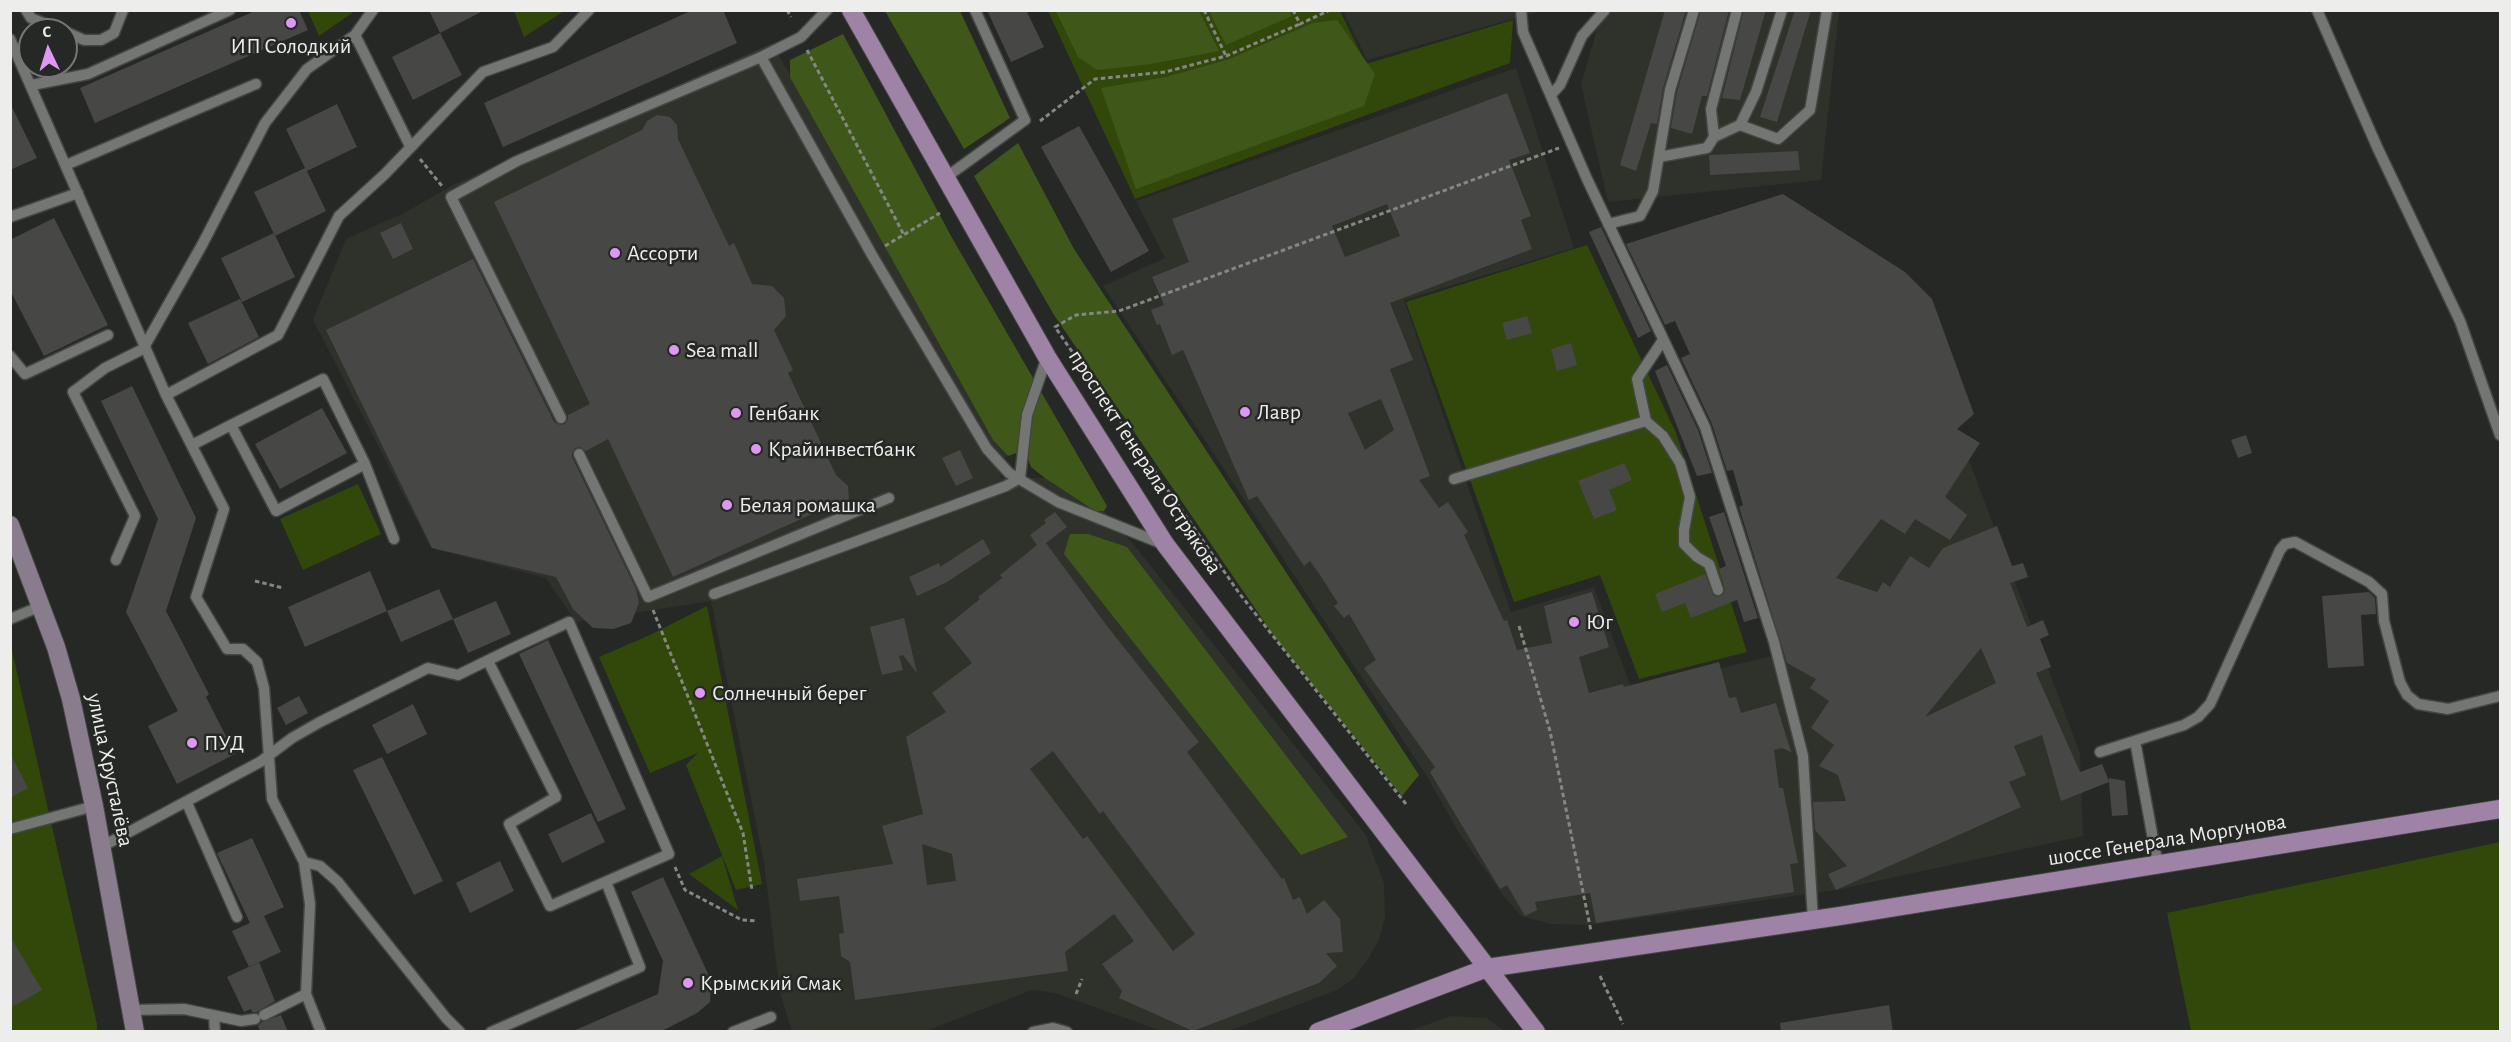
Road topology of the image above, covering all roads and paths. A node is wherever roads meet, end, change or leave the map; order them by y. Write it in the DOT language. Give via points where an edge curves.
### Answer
graph roads {
  1 [pos="123,10"];
  2 [pos="230,10"];
  3 [pos="372,10"];
  4 [pos="589,10"];
  5 [pos="788,10"];
  6 [pos="827,10"];
  7 [pos="851,10"];
  8 [pos="975,10"];
  9 [pos="1204,10"];
  10 [pos="1293,10"];
  11 [pos="1329,10"];
  12 [pos="1521,10"];
  13 [pos="1605,10"];
  14 [pos="1694,10"];
  15 [pos="1737,10"];
  16 [pos="1782,10"];
  17 [pos="1827,10"];
  18 [pos="2317,10"];
  19 [pos="790,17"];
  20 [pos="1300,24"];
  21 [pos="356,35"];
  22 [pos="78,38"];
  23 [pos="10,39"];
  24 [pos="807,50"];
  25 [pos="1226,56"];
  26 [pos="761,57"];
  27 [pos="256,84"];
  28 [pos="32,85"];
  29 [pos="1551,95"];
  30 [pos="1740,125"];
  31 [pos="1032,127"];
  32 [pos="1714,138"];
  33 [pos="1572,143"];
  34 [pos="410,146"];
  35 [pos="1659,157"];
  36 [pos="66,165"];
  37 [pos="945,178"];
  38 [pos="78,193"];
  39 [pos="451,197"];
  40 [pos="940,213"];
  41 [pos="10,217"];
  42 [pos="1608,224"];
  43 [pos="904,235"];
  44 [pos="885,246"];
  45 [pos="108,336"];
  46 [pos="1663,340"];
  47 [pos="145,345"];
  48 [pos="10,356"];
  49 [pos="1047,357"];
  50 [pos="166,395"];
  51 [pos="561,418"];
  52 [pos="1646,421"];
  53 [pos="231,425"];
  54 [pos="2500,435"];
  55 [pos="192,445"];
  56 [pos="579,454"];
  57 [pos="365,464"];
  58 [pos="1020,478"];
  59 [pos="1454,479"];
  60 [pos="889,498"];
  61 [pos="11,528"];
  62 [pos="394,539"];
  63 [pos="1165,544"];
  64 [pos="116,560"];
  65 [pos="255,581"];
  66 [pos="283,588"];
  67 [pos="1718,590"];
  68 [pos="714,594"];
  69 [pos="41,606"];
  70 [pos="657,618"];
  71 [pos="10,619"];
  72 [pos="1519,626"];
  73 [pos="488,661"];
  74 [pos="2500,696"];
  75 [pos="2135,741"];
  76 [pos="2100,752"];
  77 [pos="267,756"];
  78 [pos="187,803"];
  79 [pos="1406,804"];
  80 [pos="94,806"];
  81 [pos="2500,809"];
  82 [pos="10,829"];
  83 [pos="101,847"];
  84 [pos="669,854"];
  85 [pos="304,862"];
  86 [pos="2158,866"];
  87 [pos="606,882"];
  88 [pos="752,890"];
  89 [pos="237,917"];
  90 [pos="1813,920"];
  91 [pos="757,921"];
  92 [pos="1591,931"];
  93 [pos="1488,968"];
  94 [pos="1600,976"];
  95 [pos="1082,979"];
  96 [pos="306,994"];
  97 [pos="1076,994"];
  98 [pos="131,1010"];
  99 [pos="214,1016"];
  100 [pos="771,1017"];
  101 [pos="1623,1024"];
  102 [pos="135,1032"];
  103 [pos="215,1032"];
  104 [pos="321,1032"];
  105 [pos="460,1032"];
  106 [pos="491,1032"];
  107 [pos="733,1032"];
  108 [pos="1033,1032"];
  109 [pos="1067,1032"];
  110 [pos="1318,1032"];
  111 [pos="1536,1032"];
  1 -- 22 [label="lane" via="114,33 101,40"];
  2 -- 28 [label="lane" via="88,75"];
  3 -- 21 [label="lane"];
  4 -- 34 [label="lane" via="553,47 483,72"];
  5 -- 19 [label="path"];
  6 -- 26 [label="lane" via="801,37"];
  7 -- 37 [label="main road, проспект Генерала Острякова"];
  8 -- 37 [label="lane" via="1025,120"];
  9 -- 25 [label="path"];
  10 -- 20 [label="path"];
  11 -- 20 [label="path"];
  12 -- 29 [label="lane" via="1523,32"];
  13 -- 29 [label="lane" via="1582,36 1560,85"];
  14 -- 35 [label="lane" via="1670,90"];
  15 -- 32 [label="lane" via="1711,109"];
  16 -- 30 [label="lane" via="1756,92"];
  17 -- 30 [label="lane" via="1810,110 1778,139"];
  18 -- 54 [label="lane" via="2460,321"];
  20 -- 25 [label="path"];
  21 -- 34 [label="lane"];
  21 -- 47 [label="lane" via="307,69 265,123"];
  23 -- 28 [label="lane"];
  24 -- 43 [label="path"];
  25 -- 31 [label="path" via="1165,72 1095,80"];
  26 -- 39 [label="lane" via="517,161"];
  26 -- 58 [label="lane" via="987,449 1009,473"];
  27 -- 36 [label="lane"];
  28 -- 36 [label="lane"];
  29 -- 33 [label="lane"];
  30 -- 32 [label="lane"];
  32 -- 35 [label="lane" via="1707,148"];
  33 -- 42 [label="lane"];
  33 -- 79 [label="path" via="1119,312 1076,315 1055,327 1239,593"];
  34 -- 39 [label="path"];
  34 -- 50 [label="lane" via="339,216 278,335"];
  35 -- 42 [label="lane" via="1653,191 1640,216"];
  36 -- 38 [label="lane"];
  37 -- 49 [label="main road, проспект Генерала Острякова"];
  38 -- 41 [label="lane"];
  38 -- 47 [label="lane"];
  39 -- 51 [label="lane"];
  40 -- 43 [label="path"];
  42 -- 46 [label="lane"];
  43 -- 44 [label="path"];
  45 -- 48 [label="lane" via="25,374"];
  46 -- 52 [label="lane" via="1637,379"];
  46 -- 90 [label="lane" via="1705,427 1774,642 1803,756"];
  47 -- 50 [label="lane"];
  47 -- 64 [label="lane" via="73,392 135,516"];
  49 -- 58 [label="lane" via="1027,415"];
  49 -- 63 [label="main road, проспект Генерала Острякова"];
  50 -- 55 [label="lane"];
  52 -- 59 [label="lane"];
  52 -- 67 [label="lane" via="1663,436 1680,463 1690,496 1684,544 1709,564"];
  53 -- 55 [label="lane"];
  53 -- 57 [label="lane" via="323,379"];
  53 -- 57 [label="lane" via="276,511"];
  55 -- 77 [label="lane" via="224,509 196,597 226,649 243,649 257,662 264,688"];
  56 -- 60 [label="lane" via="648,597"];
  57 -- 62 [label="lane"];
  58 -- 63 [label="lane" via="1058,502"];
  58 -- 68 [label="lane"];
  61 -- 69 [label="main road, улица Хрусталёва"];
  63 -- 93 [label="main road, проспект Генерала Острякова"];
  65 -- 66 [label="path"];
  69 -- 71 [label="lane"];
  69 -- 80 [label="main road, улица Хрусталёва" via="71,699"];
  70 -- 88 [label="path" via="743,833"];
  72 -- 92 [label="path" via="1550,730"];
  73 -- 77 [label="lane" via="458,675 428,668 292,738"];
  73 -- 84 [label="lane" via="569,622"];
  73 -- 87 [label="lane" via="556,797 509,824 550,906"];
  74 -- 75 [label="lane" via="2448,709 2418,704 2400,682 2384,621 2382,594 2369,582 2295,542 2280,550 2210,704 2184,725"];
  75 -- 76 [label="lane"];
  75 -- 86 [label="lane"];
  77 -- 78 [label="lane"];
  77 -- 85 [label="lane" via="272,799"];
  78 -- 83 [label="lane"];
  78 -- 89 [label="lane"];
  80 -- 82 [label="lane"];
  80 -- 83 [label="main road, улица Хрусталёва"];
  81 -- 86 [label="main road, шоссе Генерала Моргунова"];
  83 -- 98 [label="main road, улица Хрусталёва"];
  84 -- 87 [label="lane"];
  84 -- 91 [label="path" via="685,890 742,920"];
  85 -- 96 [label="lane" via="310,904"];
  85 -- 105 [label="lane" via="320,866 338,882"];
  86 -- 90 [label="main road, шоссе Генерала Моргунова"];
  87 -- 106 [label="lane" via="640,968"];
  90 -- 93 [label="main road, шоссе Генерала Моргунова"];
  93 -- 110 [label="main road, шоссе Генерала Моргунова"];
  93 -- 111 [label="main road, проспект Генерала Острякова"];
  94 -- 101 [label="path"];
  95 -- 97 [label="path"];
  96 -- 99 [label="lane" via="259,1017 241,1021"];
  96 -- 104 [label="lane"];
  98 -- 99 [label="lane" via="184,1009"];
  98 -- 102 [label="main road, улица Хрусталёва"];
  99 -- 103 [label="lane"];
  100 -- 107 [label="lane"];
  108 -- 109 [label="lane" via="1053,1028"];
}
